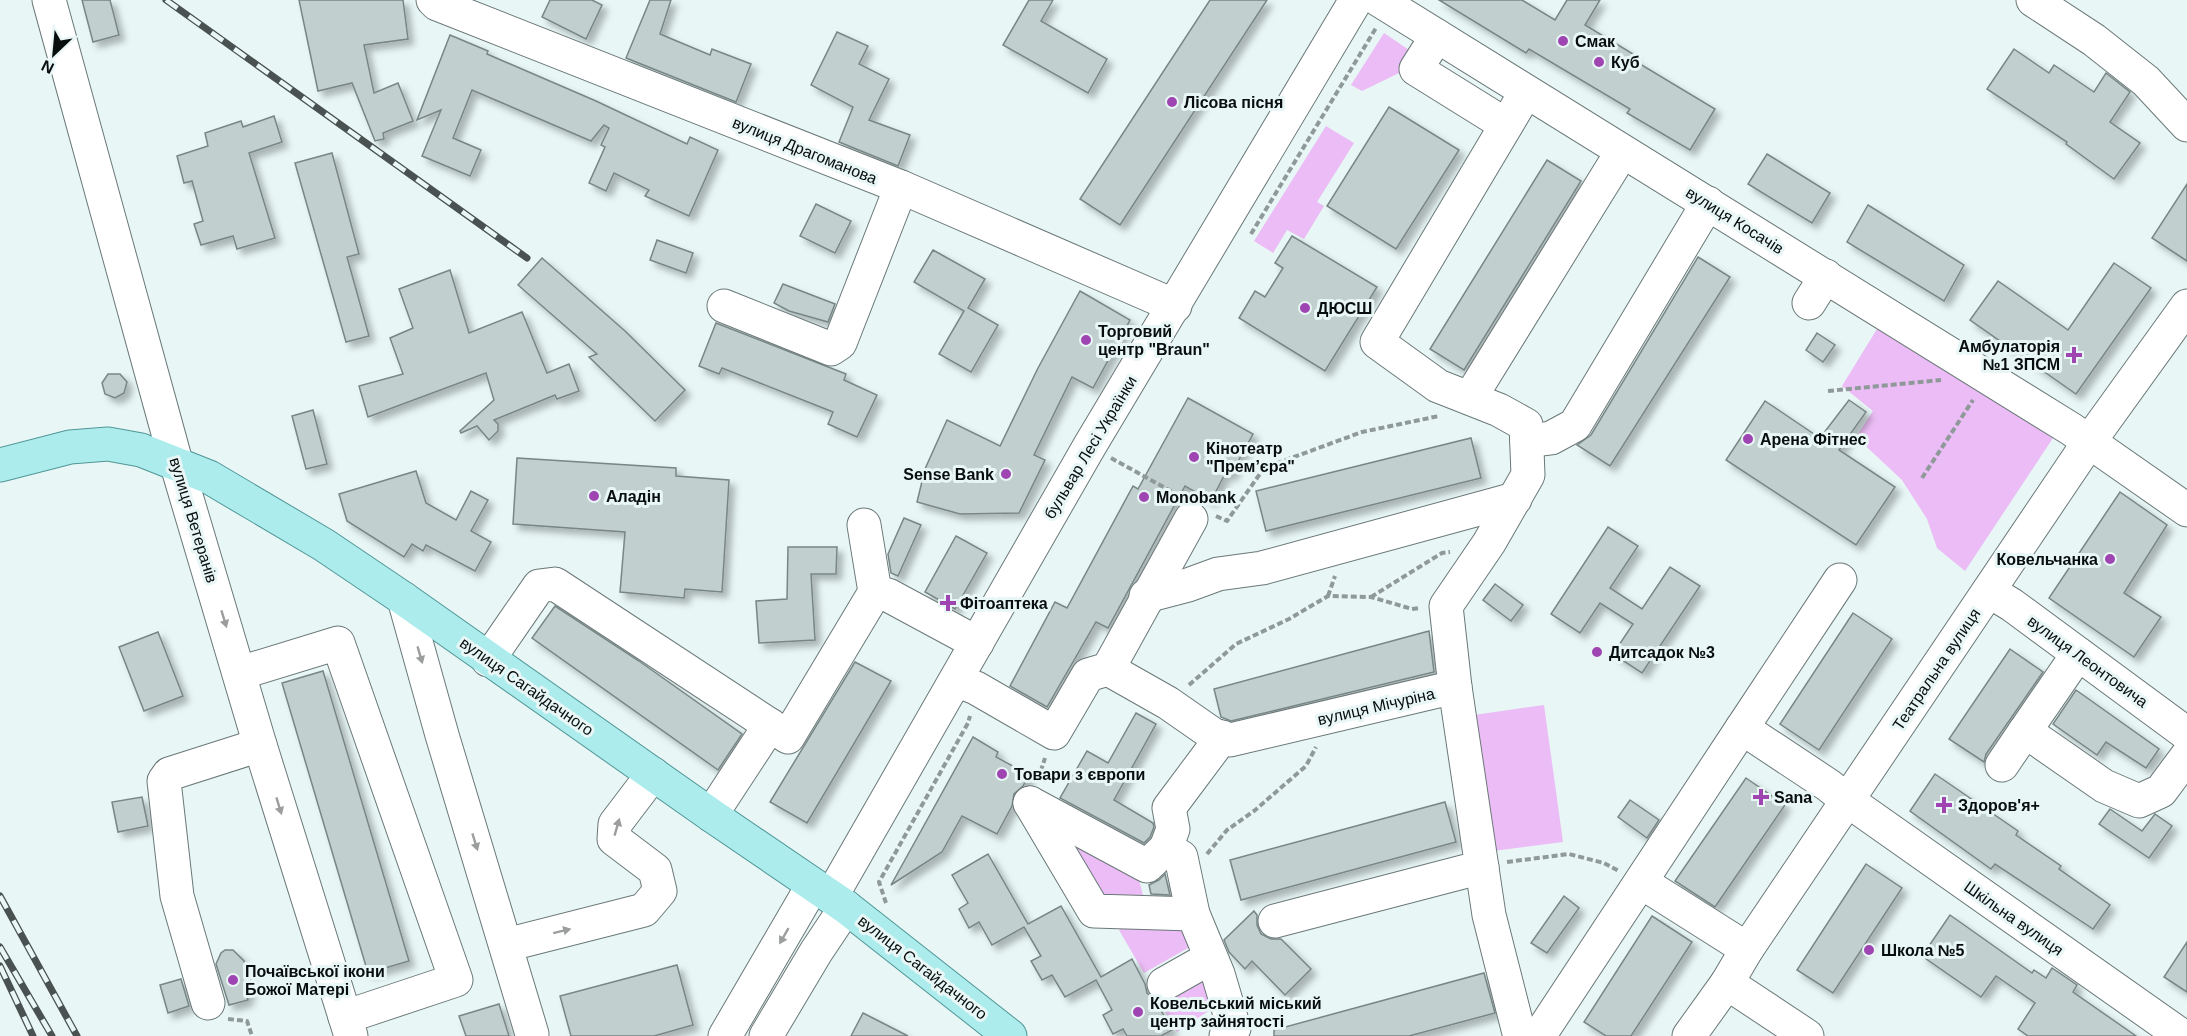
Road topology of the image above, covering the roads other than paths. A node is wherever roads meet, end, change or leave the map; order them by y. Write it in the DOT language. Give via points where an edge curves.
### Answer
graph roads {
  1 [pos="49,0"];
  2 [pos="434,0"];
  3 [pos="1356,0"];
  4 [pos="2033,0"];
  5 [pos="1384,3"];
  6 [pos="1437,36"];
  7 [pos="1526,92"];
  8 [pos="1506,125"];
  9 [pos="2187,125"];
  10 [pos="1622,152"];
  11 [pos="901,188"];
  12 [pos="1708,203"];
  13 [pos="724,306"];
  14 [pos="1175,306"];
  15 [pos="2187,306"];
  16 [pos="1459,406"];
  17 [pos="1527,441"];
  18 [pos="2089,442"];
  19 [pos="177,462"];
  20 [pos="0,465"];
  21 [pos="1515,499"];
  22 [pos="2187,510"];
  23 [pos="1195,511"];
  24 [pos="864,525"];
  25 [pos="1840,580"];
  26 [pos="1989,591"];
  27 [pos="875,592"];
  28 [pos="1146,596"];
  29 [pos="404,599"];
  30 [pos="977,643"];
  31 [pos="2078,654"];
  32 [pos="488,660"];
  33 [pos="1108,669"];
  34 [pos="240,673"];
  35 [pos="966,684"];
  36 [pos="1455,687"];
  37 [pos="770,725"];
  38 [pos="1742,728"];
  39 [pos="2025,731"];
  40 [pos="2187,734"];
  41 [pos="1222,737"];
  42 [pos="260,745"];
  43 [pos="2187,756"];
  44 [pos="2002,765"];
  45 [pos="653,774"];
  46 [pos="1847,800"];
  47 [pos="711,815"];
  48 [pos="1174,861"];
  49 [pos="1482,867"];
  50 [pos="1641,882"];
  51 [pos="830,896"];
  52 [pos="1193,914"];
  53 [pos="1275,921"];
  54 [pos="506,945"];
  55 [pos="1747,949"];
  56 [pos="1210,958"];
  57 [pos="1727,983"];
  58 [pos="1164,984"];
  59 [pos="208,1003"];
  60 [pos="348,1026"];
  61 [pos="532,1034"];
  62 [pos="1522,1035"];
  63 [pos="724,1036"];
  64 [pos="766,1036"];
  65 [pos="1010,1036"];
  66 [pos="1226,1036"];
  67 [pos="1689,1036"];
  68 [pos="1807,1036"];
  69 [pos="2181,1036"];
  1 -- 19 [label="street, вулиця Ветеранів"];
  2 -- 11 [label="street, вулиця Драгоманова"];
  3 -- 14 [label="street, бульвар Лесі Українки"];
  4 -- 9 [label="street" via="2094,40 2146,81"];
  5 -- 6 [label="street, вулиця Косачів"];
  6 -- 7 [label="street, вулиця Косачів"];
  6 -- 8 [label="street" via="1416,69"];
  7 -- 8 [label="street"];
  7 -- 10 [label="street, вулиця Косачів"];
  8 -- 16 [label="street" via="1377,342"];
  10 -- 12 [label="street, вулиця Косачів"];
  10 -- 16 [label="street"];
  11 -- 13 [label="street" via="840,343 831,349"];
  11 -- 14 [label="street, вулиця Драгоманова" via="1010,223"];
  12 -- 17 [label="street" via="1575,425 1551,438"];
  12 -- 18 [label="street, вулиця Косачів" via="1818,290"];
  14 -- 30 [label="street, бульвар Лесі Українки"];
  15 -- 18 [label="street, Театральна вулиця"];
  16 -- 17 [label="street" via="1499,410 1526,425"];
  17 -- 21 [label="street" via="1528,475"];
  18 -- 22 [label="street, вулиця Косачів"];
  18 -- 26 [label="street, Театральна вулиця"];
  19 -- 20 [label="main road, вулиця Сагайдачного" via="108,444 70,447"];
  19 -- 29 [label="main road, вулиця Сагайдачного" via="261,506"];
  19 -- 34 [label="street, вулиця Ветеранів, one-way"];
  21 -- 28 [label="street"];
  21 -- 36 [label="street" via="1446,606"];
  23 -- 28 [label="street"];
  24 -- 27 [label="street"];
  25 -- 38 [label="street"];
  26 -- 31 [label="street, вулиця Леонтовича"];
  26 -- 46 [label="street, Театральна вулиця"];
  27 -- 30 [label="street" via="888,595"];
  27 -- 37 [label="street" via="788,737"];
  28 -- 33 [label="street"];
  29 -- 32 [label="main road, вулиця Сагайдачного"];
  29 -- 54 [label="street, one-way"];
  30 -- 35 [label="street, бульвар Лесі Українки"];
  31 -- 39 [label="street"];
  31 -- 40 [label="street, вулиця Леонтовича"];
  32 -- 37 [label="street" via="539,586 555,584"];
  32 -- 45 [label="main road, вулиця Сагайдачного"];
  33 -- 35 [label="street" via="1088,675 1054,733"];
  33 -- 41 [label="street"];
  34 -- 42 [label="street, вулиця Ветеранів"];
  34 -- 60 [label="street" via="339,643 456,980"];
  35 -- 51 [label="street, бульвар Лесі Українки"];
  36 -- 41 [label="street, вулиця Мічуріна" via="1230,740"];
  36 -- 49 [label="street, вулиця Мічуріна"];
  37 -- 47 [label="street"];
  38 -- 46 [label="street, Шкільна вулиця"];
  38 -- 50 [label="street"];
  39 -- 43 [label="street" via="2104,786 2139,801 2161,791"];
  39 -- 44 [label="street"];
  41 -- 48 [label="street" via="1169,807"];
  42 -- 59 [label="street" via="169,774 164,781 177,896"];
  42 -- 60 [label="street, вулиця Ветеранів, one-way"];
  45 -- 47 [label="main road, вулиця Сагайдачного"];
  54 -- 45 [label="street, one-way" via="644,910 660,891 655,870 614,839 615,824"];
  46 -- 55 [label="street, Театральна вулиця"];
  46 -- 69 [label="street, Шкільна вулиця"];
  47 -- 51 [label="main road, вулиця Сагайдачного"];
  48 -- 52 [label="street"];
  48 -- 52 [label="street" via="1147,866 1030,803 1094,911"];
  49 -- 53 [label="street"];
  49 -- 62 [label="street, вулиця Мічуріна" via="1489,915"];
  50 -- 55 [label="street"];
  50 -- 62 [label="street"];
  51 -- 63 [label="street, бульвар Лесі Українки, one-way"];
  51 -- 64 [label="street, бульвар Лесі Українки" via="816,952"];
  51 -- 65 [label="main road, вулиця Сагайдачного" via="880,931"];
  52 -- 56 [label="street"];
  54 -- 61 [label="street"];
  55 -- 57 [label="street, Театральна вулиця"];
  56 -- 58 [label="street"];
  56 -- 66 [label="street" via="1234,1028"];
  57 -- 67 [label="street, Театральна вулиця"];
  57 -- 68 [label="street"];
}
